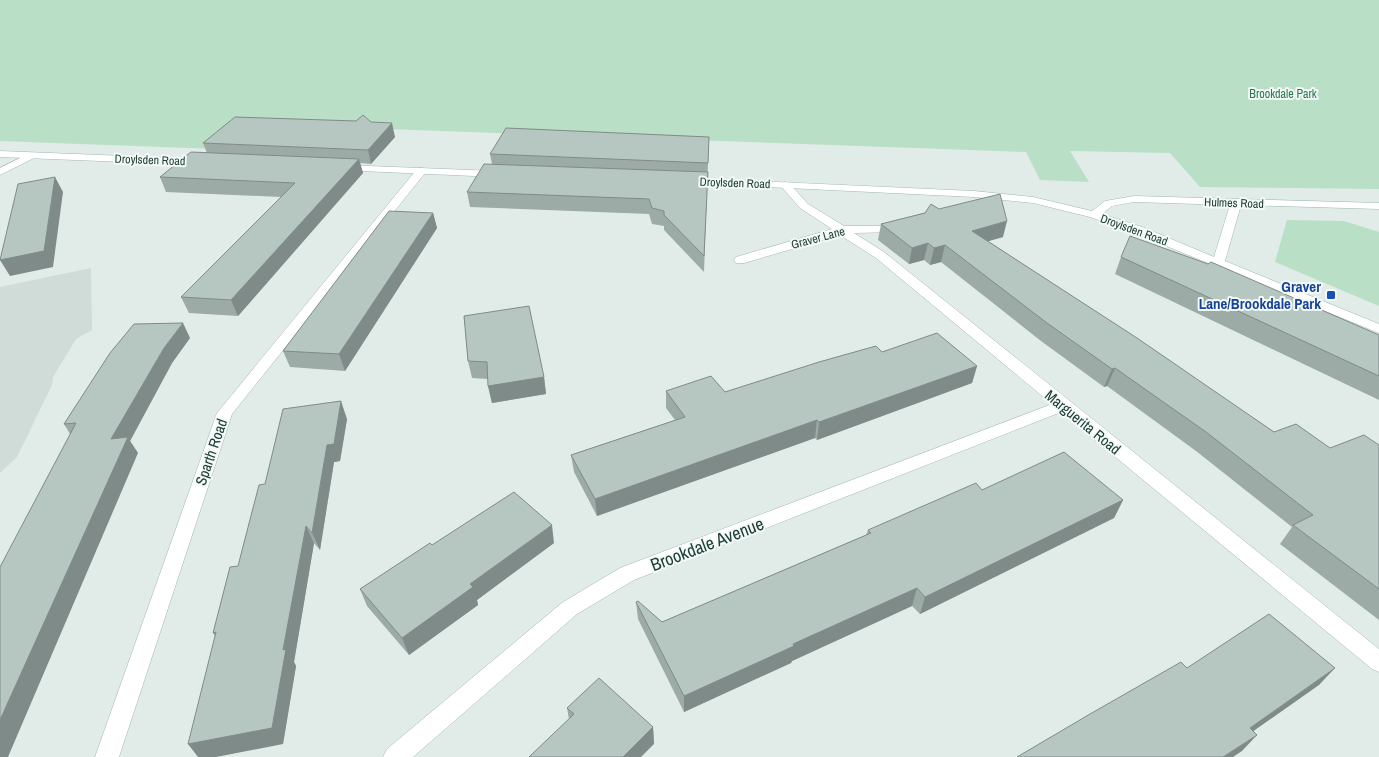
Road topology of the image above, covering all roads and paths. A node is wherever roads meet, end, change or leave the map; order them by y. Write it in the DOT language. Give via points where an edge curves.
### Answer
graph roads {
  1 [pos="0,154"];
  2 [pos="30,156"];
  3 [pos="216,163"];
  4 [pos="333,168"];
  5 [pos="421,171"];
  6 [pos="0,172"];
  7 [pos="510,175"];
  8 [pos="677,181"];
  9 [pos="785,185"];
  10 [pos="1236,203"];
  11 [pos="1379,206"];
  12 [pos="1094,215"];
  13 [pos="898,228"];
  14 [pos="843,230"];
  15 [pos="740,260"];
  16 [pos="1218,263"];
  17 [pos="1379,329"];
  18 [pos="1063,405"];
  19 [pos="1379,662"];
  20 [pos="107,757"];
  21 [pos="395,757"];
  1 -- 2 [label="street, Droylsden Road"];
  2 -- 3 [label="street, Droylsden Road"];
  2 -- 6 [label="street"];
  4 -- 5 [label="street"];
  5 -- 7 [label="street"];
  5 -- 20 [label="street, Sparth Road" via="224,413"];
  8 -- 9 [label="street, Droylsden Road"];
  9 -- 12 [label="street, Droylsden Road" via="1011,196"];
  9 -- 14 [label="street, Marguerita Road" via="804,206"];
  10 -- 11 [label="street, Hulmes Road"];
  10 -- 12 [label="street, Hulmes Road" via="1134,199 1109,203"];
  10 -- 16 [label="street"];
  12 -- 16 [label="street, Droylsden Road"];
  13 -- 14 [label="street, Graver Lane"];
  14 -- 15 [label="street, Graver Lane"];
  14 -- 18 [label="street, Marguerita Road" via="880,255"];
  16 -- 17 [label="street"];
  18 -- 19 [label="street, Marguerita Road"];
  18 -- 21 [label="street, Brookdale Avenue" via="627,574 570,608"];
}
